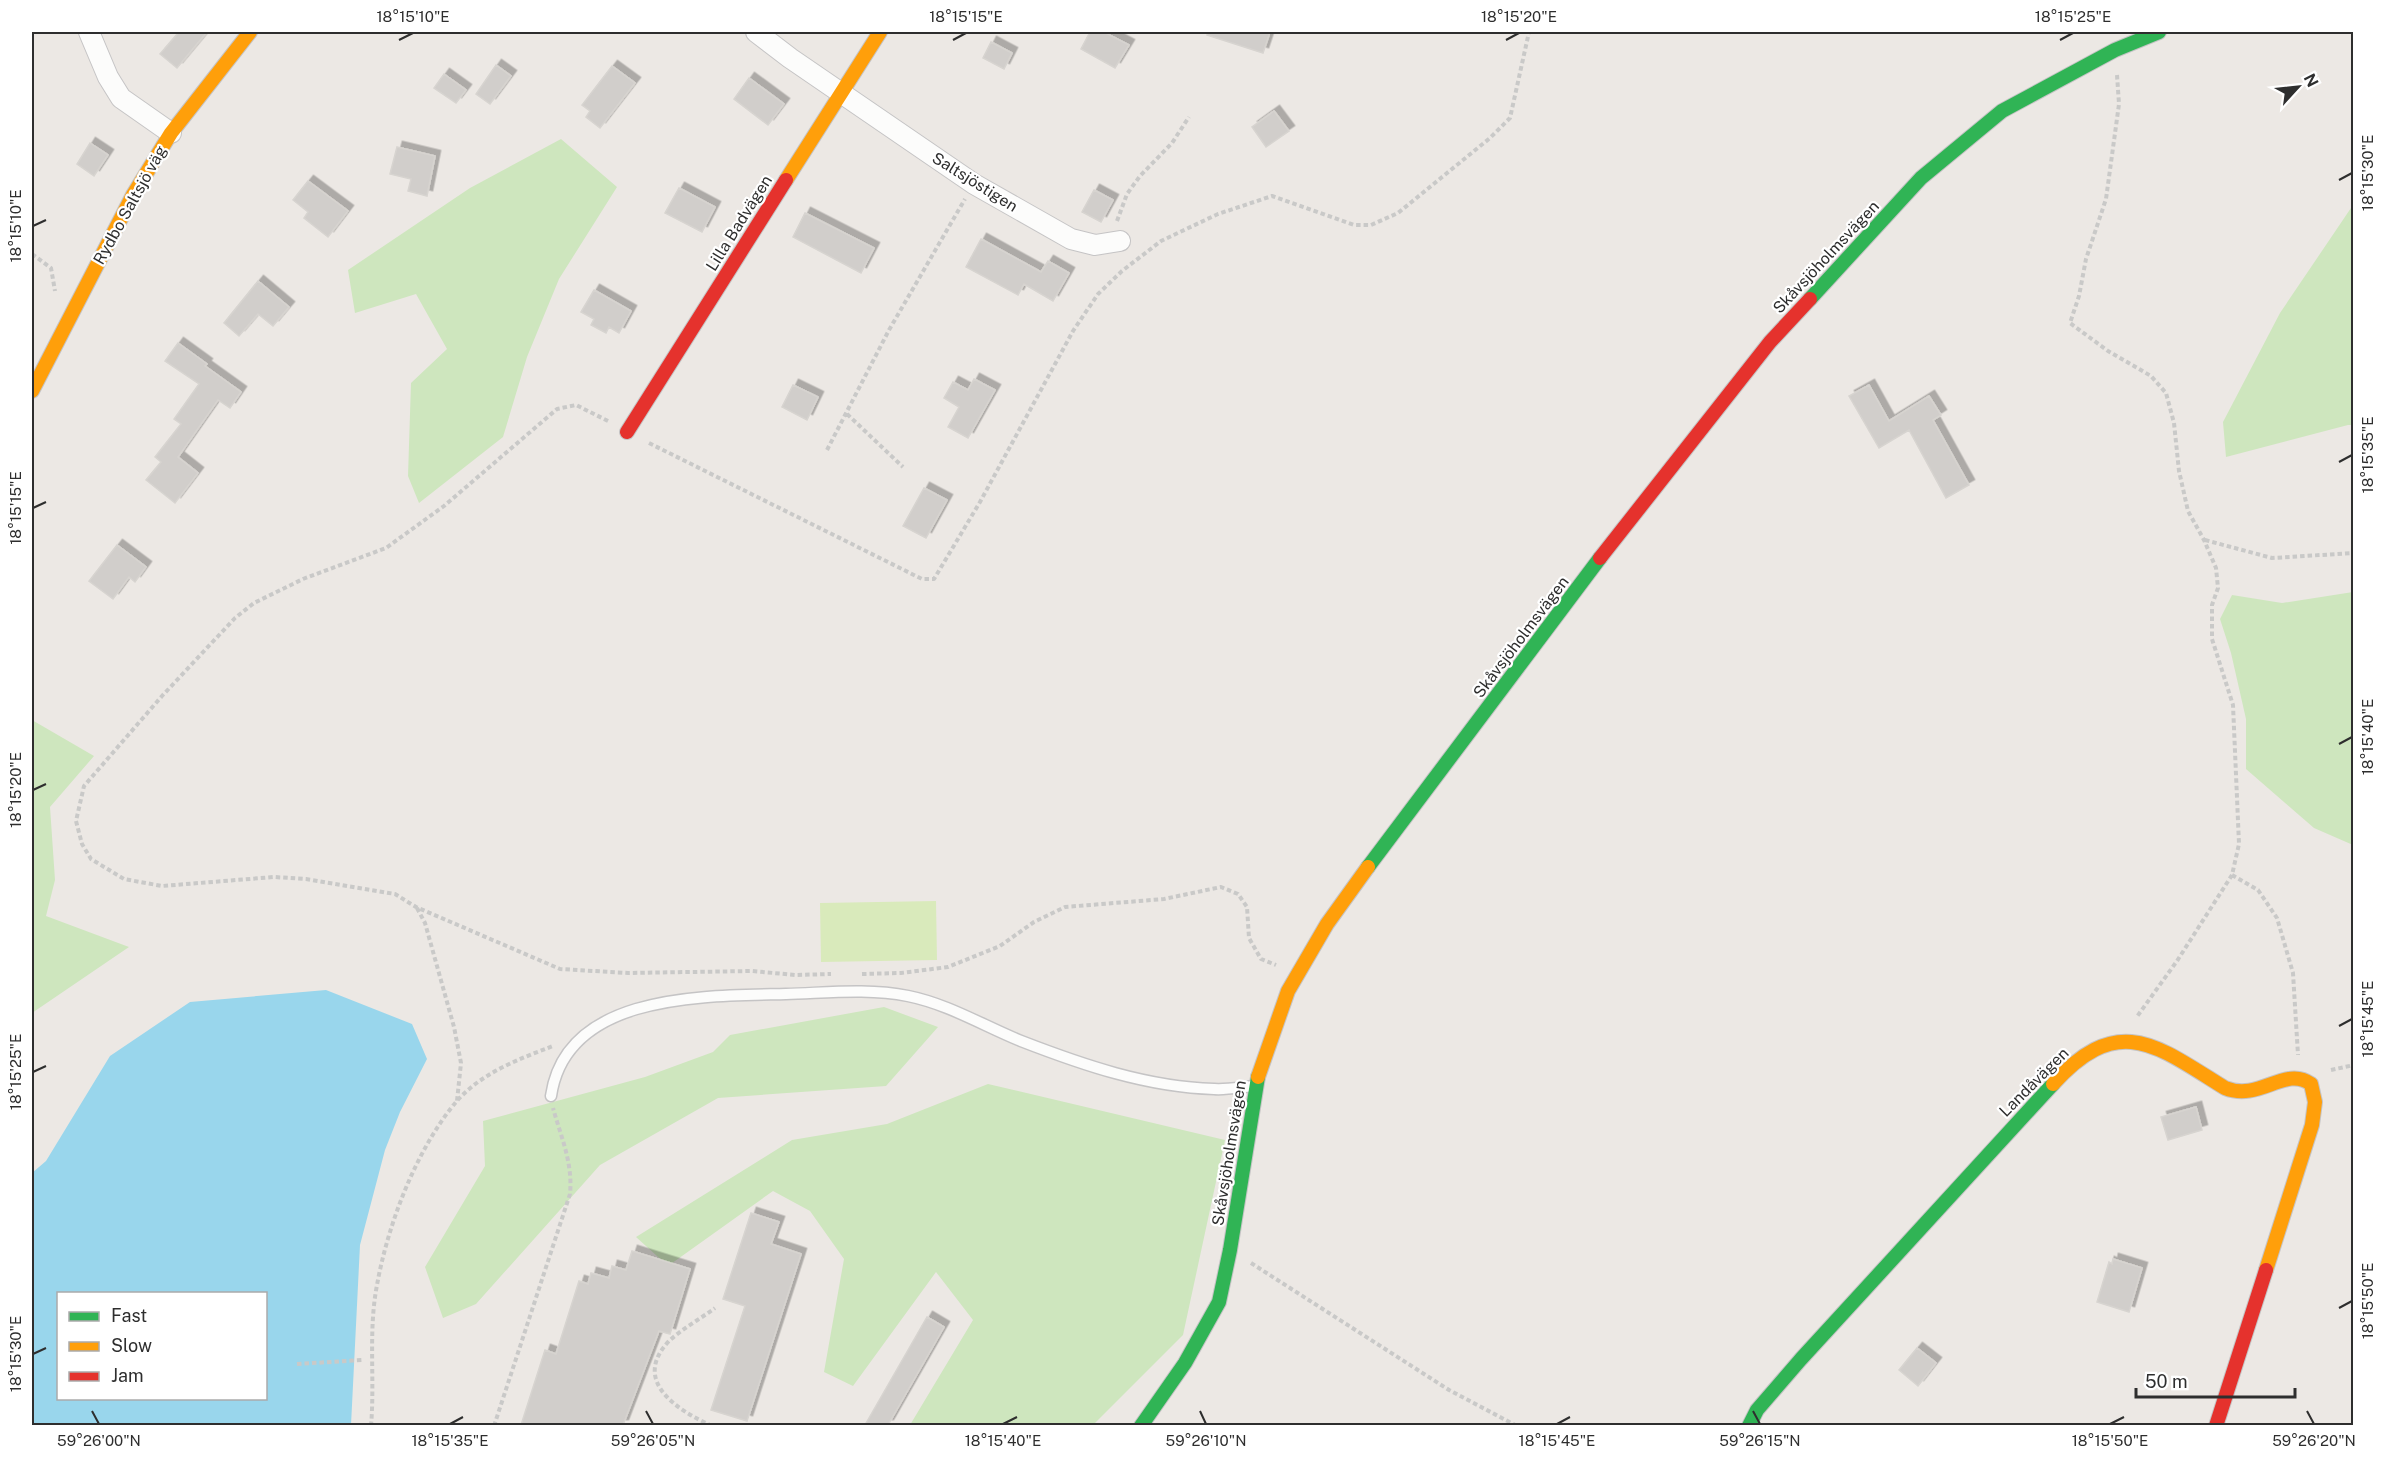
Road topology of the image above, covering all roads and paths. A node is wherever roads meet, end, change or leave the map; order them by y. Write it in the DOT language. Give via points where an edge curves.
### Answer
graph roads {
  1 [pos="89,32"];
  2 [pos="250,32"];
  3 [pos="756,32"];
  4 [pos="879,32"];
  5 [pos="1529,32"];
  6 [pos="2159,32"];
  7 [pos="2115,50"];
  8 [pos="841,93"];
  9 [pos="1188,117"];
  10 [pos="171,133"];
  11 [pos="974,184"];
  12 [pos="1114,242"];
  13 [pos="32,254"];
  14 [pos="63,330"];
  15 [pos="32,391"];
  16 [pos="847,414"];
  17 [pos="627,432"];
  18 [pos="827,450"];
  19 [pos="903,466"];
  20 [pos="2204,540"];
  21 [pos="2354,553"];
  22 [pos="2232,875"];
  23 [pos="416,906"];
  24 [pos="1285,962"];
  25 [pos="842,974"];
  26 [pos="854,974"];
  27 [pos="583,1036"];
  28 [pos="2120,1040"];
  29 [pos="2354,1065"];
  30 [pos="2300,1078"];
  31 [pos="1255,1086"];
  32 [pos="551,1096"];
  33 [pos="457,1102"];
  34 [pos="1230,1250"];
  35 [pos="715,1308"];
  36 [pos="363,1360"];
  37 [pos="297,1365"];
  38 [pos="371,1425"];
  39 [pos="494,1425"];
  40 [pos="712,1425"];
  41 [pos="1141,1425"];
  42 [pos="1517,1425"];
  43 [pos="1749,1425"];
  44 [pos="2216,1425"];
  1 -- 10 [label="street" via="121,98"];
  2 -- 10 [label="street, Rydbo Saltsjö väg"];
  3 -- 8 [label="street"];
  4 -- 8 [label="street, Lilla Badvägen"];
  5 -- 17 [label="path" via="1510,118 1398,213 1371,225 1354,225 1272,196 1218,214 1161,241 1122,271 1098,294 1072,331 934,579 922,579"];
  6 -- 7 [label="street, Skåvsjöholmsvägen"];
  7 -- 20 [label="path" via="2119,104 2106,199 2070,323 2151,376 2166,393 2188,511"];
  7 -- 31 [label="street, Skåvsjöholmsvägen" via="2002,111 1921,178 1770,342 1631,517 1327,924 1288,991"];
  8 -- 11 [label="street, Saltsjöstigen"];
  8 -- 17 [label="street, Lilla Badvägen"];
  9 -- 12 [label="path" via="1172,143 1128,194"];
  10 -- 14 [label="street, Rydbo Saltsjö väg" via="133,195"];
  11 -- 12 [label="street, Saltsjöstigen" via="1071,239 1095,245"];
  11 -- 16 [label="path" via="889,330"];
  13 -- 14 [label="path" via="51,268"];
  14 -- 15 [label="street, Rydbo Saltsjö väg"];
  16 -- 18 [label="path"];
  16 -- 19 [label="path"];
  17 -- 23 [label="path" via="576,405 557,409 444,506 386,548 303,579 254,603 178,679 84,786 76,821 82,844 91,858 124,879 162,886 274,877 306,879 395,894"];
  20 -- 21 [label="path" via="2272,558"];
  20 -- 22 [label="path" via="2216,568 2218,588 2212,606 2212,639 2233,705 2239,844"];
  22 -- 28 [label="path"];
  22 -- 30 [label="path" via="2258,890 2277,918 2293,973"];
  23 -- 25 [label="path" via="560,969"];
  23 -- 33 [label="path" via="425,923 461,1063"];
  24 -- 26 [label="path" via="1278,965 1261,959 1250,938 1247,907 1238,894 1221,887 1164,899 1065,907 1034,922 1000,946 948,967"];
  27 -- 31 [label="lane" via="626,1012 668,1001 888,993 940,1005 1021,1041 1153,1083 1215,1089"];
  27 -- 32 [label="lane" via="558,1068"];
  27 -- 33 [label="path" via="505,1065"];
  28 -- 30 [label="street, Landåvägen" via="2156,1046 2238,1092"];
  28 -- 43 [label="street, Landåvägen" via="2090,1051 2057,1079 1801,1359"];
  29 -- 30 [label="path"];
  30 -- 44 [label="street" via="2314,1086 2316,1110"];
  31 -- 34 [label="street, Skåvsjöholmsvägen"];
  32 -- 39 [label="path" via="568,1158 570,1194"];
  33 -- 38 [label="path" via="412,1175 376,1286"];
  34 -- 41 [label="street, Skåvsjöholmsvägen" via="1219,1302 1185,1363"];
  34 -- 42 [label="path" via="1449,1390"];
  35 -- 40 [label="path" via="670,1340 655,1362 654,1376 675,1406"];
  36 -- 37 [label="path"];
}
